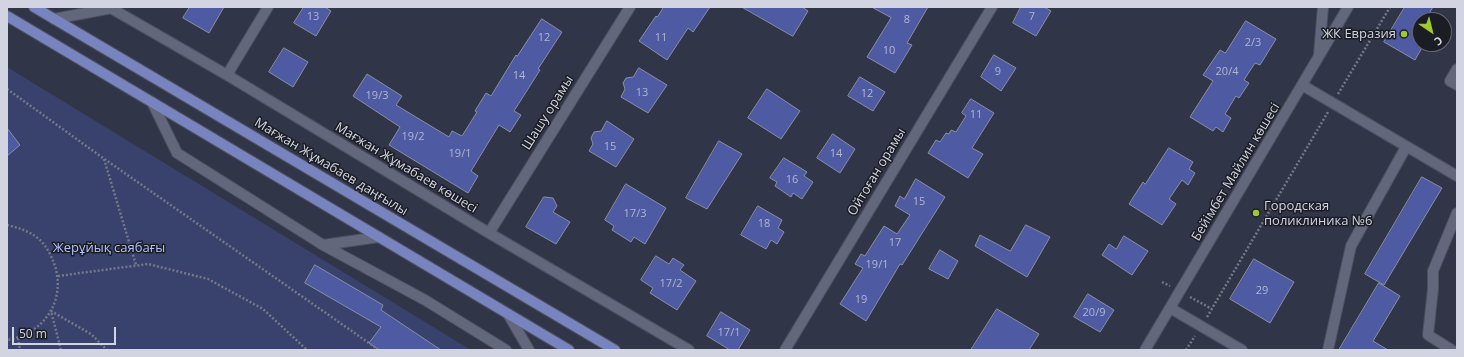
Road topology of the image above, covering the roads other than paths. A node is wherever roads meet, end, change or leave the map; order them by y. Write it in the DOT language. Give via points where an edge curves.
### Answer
graph roads {
  1 [pos="34,7"];
  2 [pos="268,7"];
  3 [pos="630,7"];
  4 [pos="992,7"];
  5 [pos="1323,7"];
  6 [pos="1348,7"];
  7 [pos="110,8"];
  8 [pos="7,16"];
  9 [pos="54,19"];
  10 [pos="1318,58"];
  11 [pos="1457,69"];
  12 [pos="227,75"];
  13 [pos="1302,85"];
  14 [pos="1457,85"];
  15 [pos="152,102"];
  16 [pos="1406,147"];
  17 [pos="1457,176"];
  18 [pos="1457,213"];
  19 [pos="489,233"];
  20 [pos="379,237"];
  21 [pos="323,244"];
  22 [pos="1170,308"];
  23 [pos="508,314"];
  24 [pos="506,350"];
  25 [pos="529,350"];
  26 [pos="568,350"];
  27 [pos="615,350"];
  28 [pos="689,350"];
  29 [pos="785,350"];
  30 [pos="1145,350"];
  31 [pos="1242,350"];
  32 [pos="1328,350"];
  33 [pos="1452,350"];
  1 -- 9 [label="main road, Мағжан Жұмабаев даңғылы"];
  2 -- 12 [label="street"];
  3 -- 19 [label="street, Шашу орамы"];
  4 -- 29 [label="street, Ойтоған орамы"];
  5 -- 10 [label="street"];
  6 -- 10 [label="street, Бейімбет Майлин көшесі"];
  7 -- 9 [label="street"];
  7 -- 12 [label="street, Мағжан Жұмабаев көшесі"];
  8 -- 15 [label="main road"];
  9 -- 27 [label="main road, Мағжан Жұмабаев даңғылы"];
  10 -- 13 [label="street, Бейімбет Майлин көшесі"];
  11 -- 14 [label="street" via="1450,81"];
  12 -- 19 [label="street, Мағжан Жұмабаев көшесі"];
  13 -- 16 [label="street"];
  13 -- 22 [label="street, Бейімбет Майлин көшесі"];
  15 -- 20 [label="main road"];
  15 -- 21 [label="street" via="177,153"];
  16 -- 17 [label="street"];
  16 -- 32 [label="street" via="1350,246"];
  18 -- 33 [label="street" via="1433,271 1434,289 1428,335"];
  19 -- 28 [label="street, Мағжан Жұмабаев көшесі"];
  20 -- 21 [label="street"];
  20 -- 23 [label="main road"];
  21 -- 24 [label="street" via="425,300"];
  22 -- 30 [label="street, Бейімбет Майлин көшесі"];
  22 -- 31 [label="street"];
  23 -- 25 [label="street"];
  23 -- 26 [label="main road"];
}
